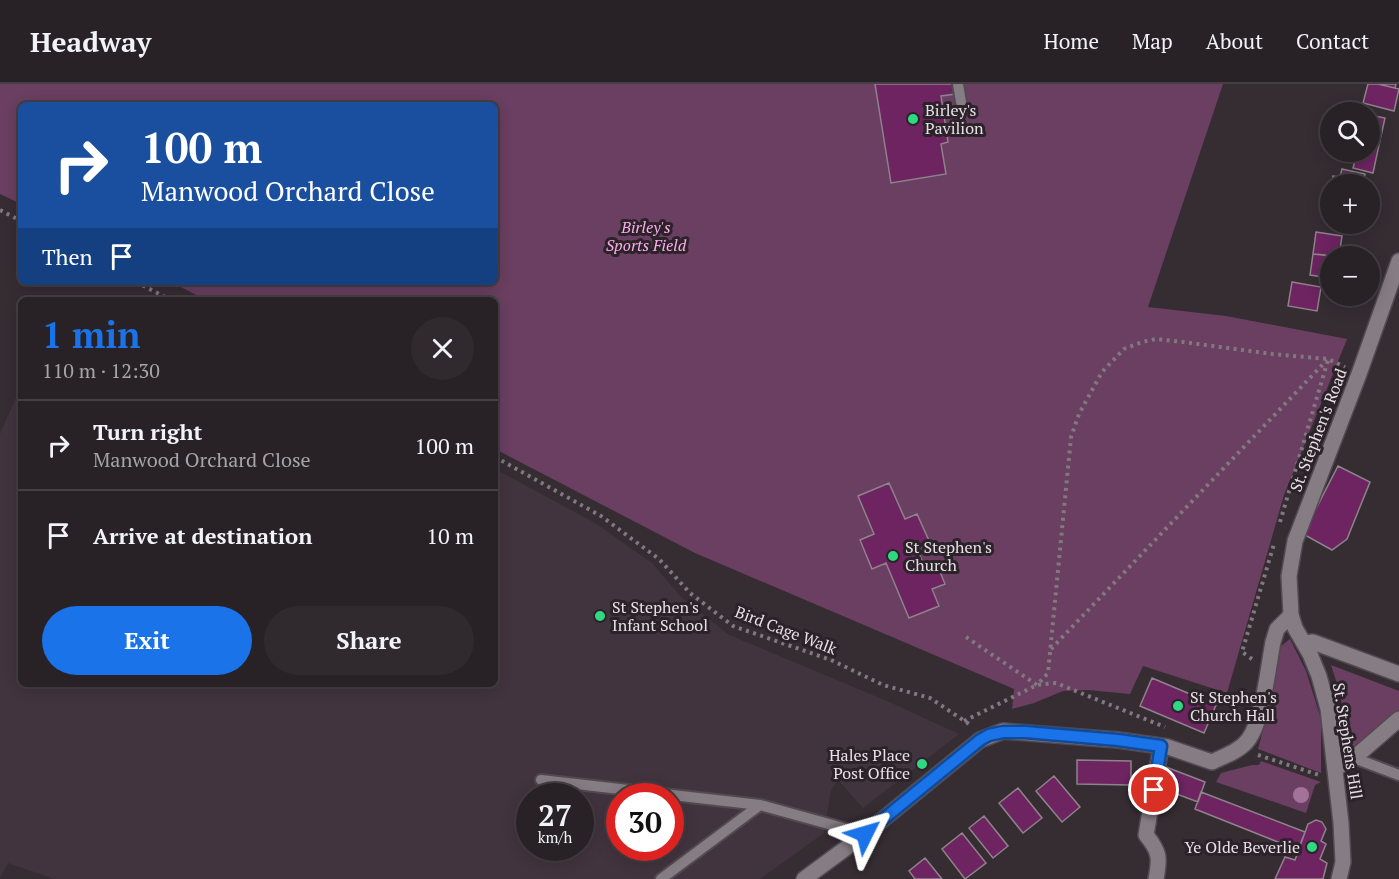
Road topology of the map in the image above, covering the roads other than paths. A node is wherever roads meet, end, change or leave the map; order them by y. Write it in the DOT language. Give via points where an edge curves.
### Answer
graph roads {
  1 [pos="958,84"];
  2 [pos="961,102"];
  3 [pos="1399,261"];
  4 [pos="1291,615"];
  5 [pos="1304,643"];
  6 [pos="1399,674"];
  7 [pos="1399,719"];
  8 [pos="1161,746"];
  9 [pos="1354,758"];
  10 [pos="1335,773"];
  11 [pos="1399,775"];
  12 [pos="541,780"];
  13 [pos="760,805"];
  14 [pos="865,834"];
  15 [pos="661,879"];
  16 [pos="804,879"];
  17 [pos="1156,879"];
  18 [pos="1339,879"];
  1 -- 2 [label="lane"];
  3 -- 4 [label="street, St. Stephen's Road" via="1295,541 1288,576"];
  4 -- 5 [label="street, St. Stephens Hill"];
  4 -- 8 [label="street" via="1277,629 1256,727 1247,742 1212,762"];
  5 -- 6 [label="street" via="1313,642"];
  5 -- 10 [label="street, St. Stephens Hill" via="1325,698"];
  7 -- 9 [label="street"];
  8 -- 14 [label="street" via="1025,732 989,735"];
  8 -- 17 [label="street" via="1146,835 1160,861"];
  9 -- 10 [label="street"];
  9 -- 11 [label="lane"];
  10 -- 18 [label="street, St. Stephens Hill" via="1343,852"];
  12 -- 13 [label="lane"];
  13 -- 14 [label="lane"];
  13 -- 15 [label="lane"];
  14 -- 16 [label="street"];
}
